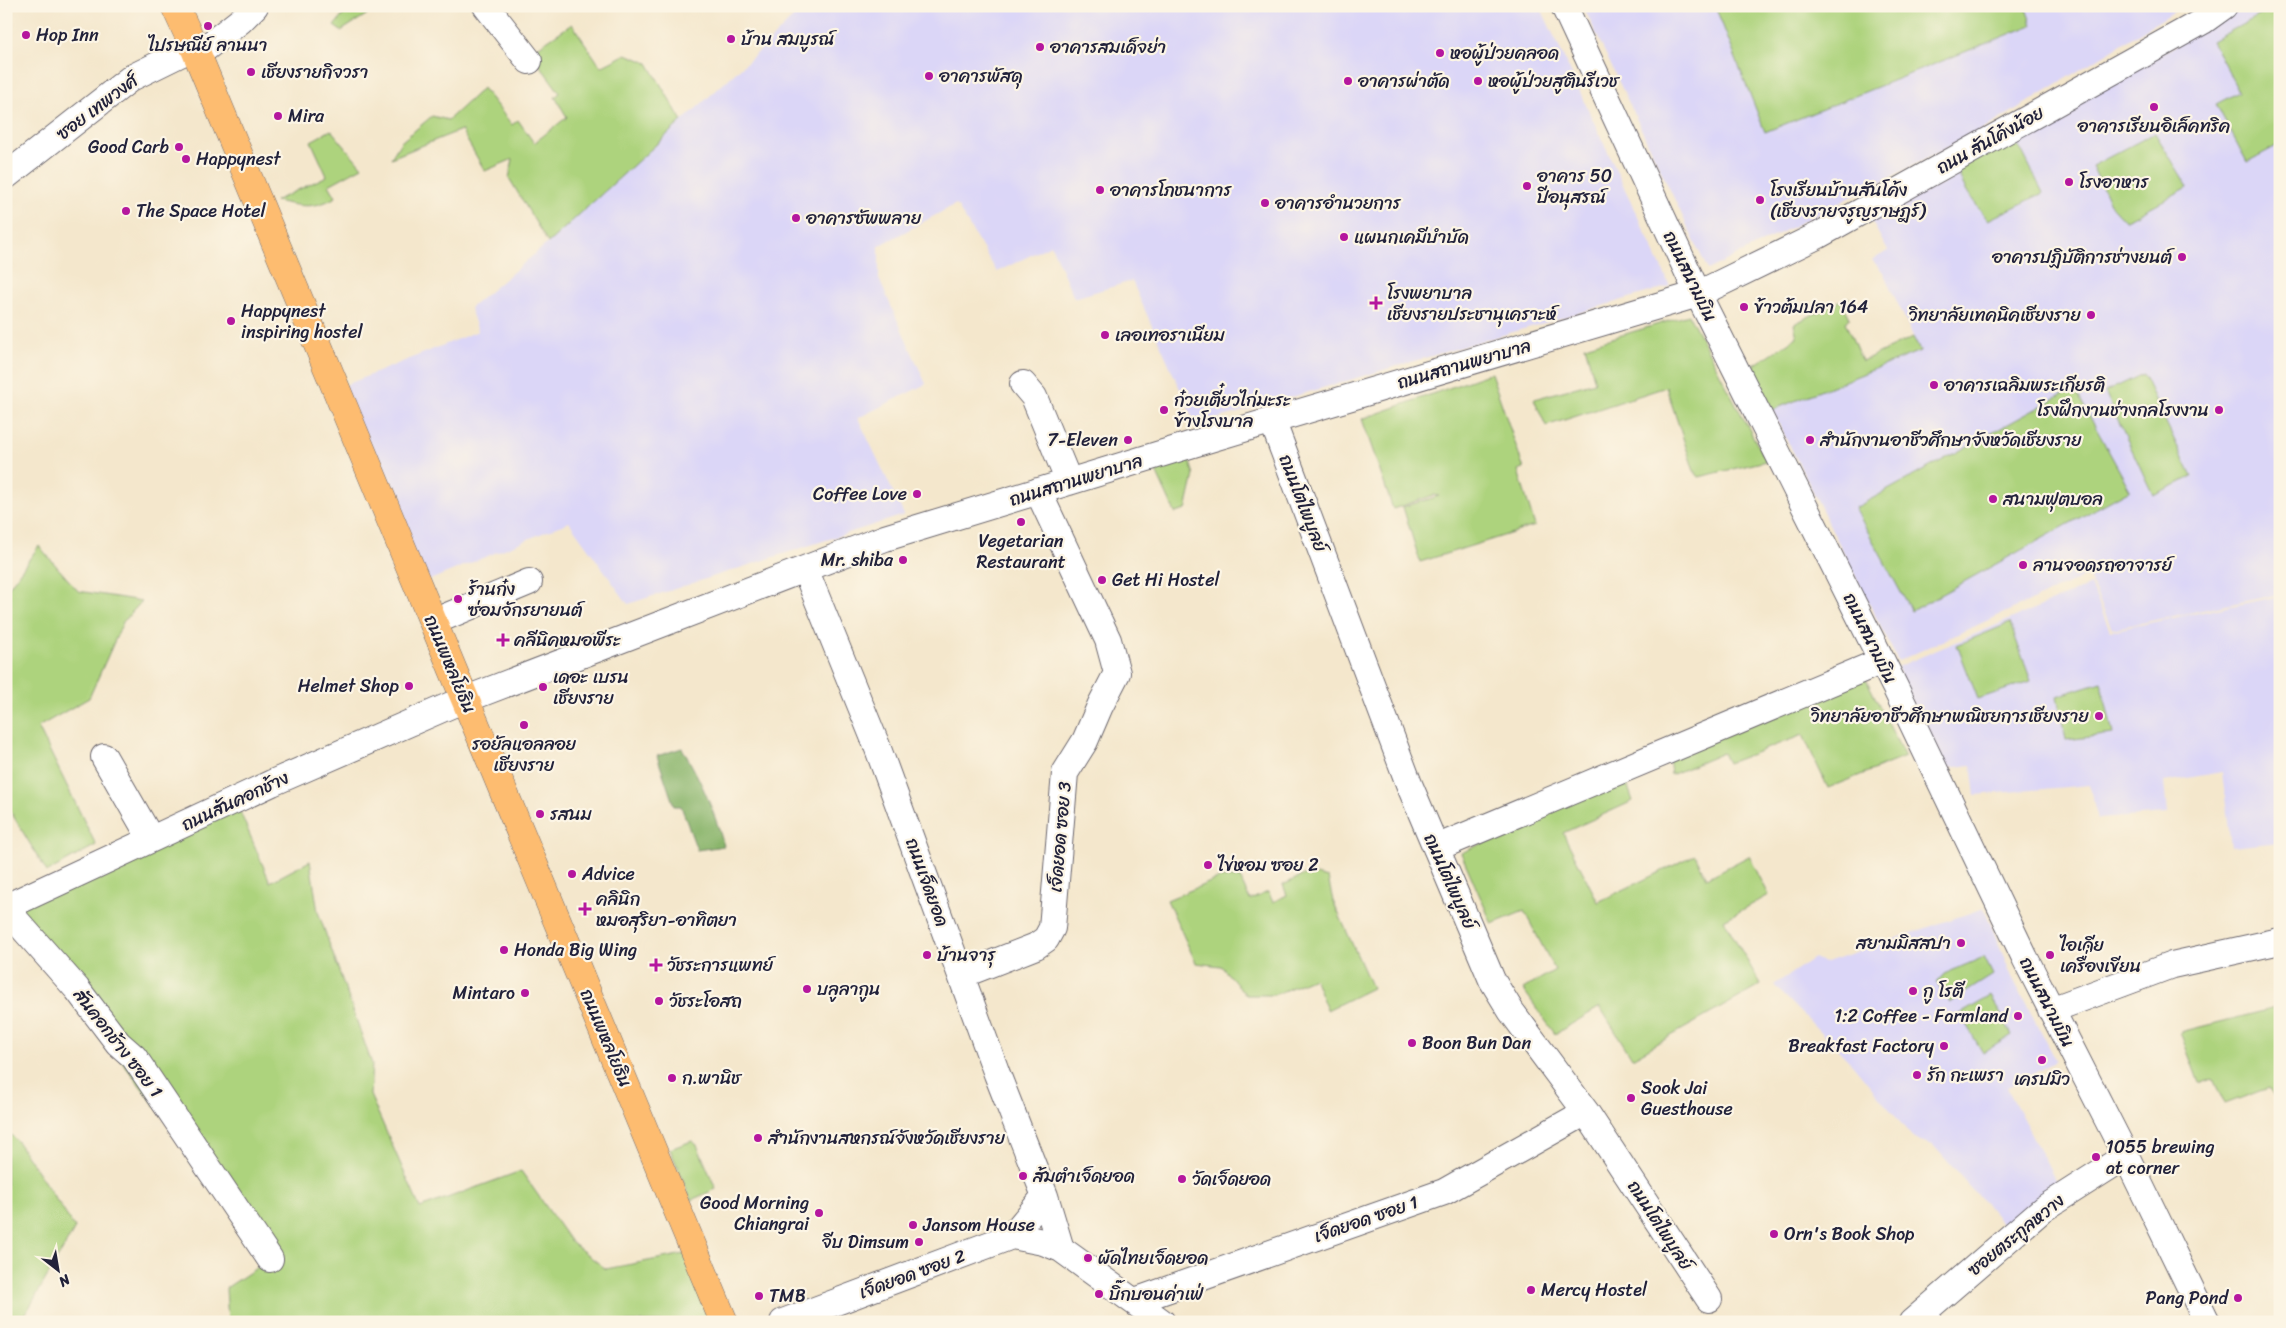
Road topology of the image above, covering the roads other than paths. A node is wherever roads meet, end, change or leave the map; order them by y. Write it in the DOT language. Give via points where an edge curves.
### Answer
graph roads {
  1 [pos="175,6"];
  2 [pos="255,6"];
  3 [pos="486,6"];
  4 [pos="1564,6"];
  5 [pos="2224,6"];
  6 [pos="195,51"];
  7 [pos="529,61"];
  8 [pos="6,176"];
  9 [pos="1698,294"];
  10 [pos="1023,384"];
  11 [pos="1272,420"];
  12 [pos="1069,482"];
  13 [pos="1038,491"];
  14 [pos="805,569"];
  15 [pos="529,582"];
  16 [pos="433,622"];
  17 [pos="1882,661"];
  18 [pos="466,700"];
  19 [pos="104,757"];
  20 [pos="151,840"];
  21 [pos="1436,848"];
  22 [pos="6,908"];
  23 [pos="2280,941"];
  24 [pos="962,975"];
  25 [pos="2051,1010"];
  26 [pos="1586,1112"];
  27 [pos="2126,1156"];
  28 [pos="1045,1196"];
  29 [pos="1012,1236"];
  30 [pos="1061,1249"];
  31 [pos="270,1259"];
  32 [pos="1709,1299"];
  33 [pos="1135,1301"];
  34 [pos="724,1322"];
  35 [pos="783,1322"];
  36 [pos="1162,1322"];
  37 [pos="1912,1322"];
  38 [pos="2207,1322"];
  1 -- 6 [label="main road, ถนนพหลโยธิน"];
  2 -- 6 [label="street, ซอย เทพวงศ์" via="240,21"];
  3 -- 7 [label="street"];
  4 -- 9 [label="street, ถนนสนามบิน"];
  5 -- 9 [label="street, ถนน สันโค้งน้อย" via="2203,21 1819,235"];
  6 -- 8 [label="street, ซอย เทพวงศ์" via="131,78"];
  6 -- 16 [label="main road, ถนนพหลโยธิน"];
  9 -- 11 [label="street, ถนนสถานพยาบาล"];
  9 -- 17 [label="street, ถนนสนามบิน"];
  10 -- 12 [label="street" via="1034,397"];
  11 -- 12 [label="street, ถนนสถานพยาบาล"];
  11 -- 21 [label="street, ถนนโตไพบูลย์"];
  12 -- 13 [label="street, ถนนสถานพยาบาล"];
  13 -- 14 [label="street, ถนนสถานพยาบาล" via="885,538"];
  13 -- 24 [label="street, เจ็ดยอด ซอย 3" via="1108,640 1118,673 1065,774 1052,928 1046,939 1036,946"];
  14 -- 18 [label="street, ถนนสถานพยาบาล"];
  14 -- 24 [label="street, ถนนเจ็ดยอด" via="877,746"];
  15 -- 16 [label="street"];
  16 -- 18 [label="main road, ถนนพหลโยธิน"];
  17 -- 21 [label="street"];
  17 -- 25 [label="street, ถนนสนามบิน"];
  18 -- 20 [label="street, ถนนสันคอกช้าง" via="272,783"];
  18 -- 34 [label="main road, ถนนพหลโยธิน"];
  19 -- 20 [label="street"];
  20 -- 22 [label="street, ถนนสันคอกช้าง"];
  21 -- 26 [label="street, ถนนโตไพบูลย์" via="1492,980 1511,1011"];
  22 -- 31 [label="street, สันคอกช้าง ซอย 1" via="77,989 118,1043 134,1057"];
  23 -- 25 [label="street" via="2172,965"];
  24 -- 28 [label="street, ถนนเจ็ดยอด"];
  25 -- 27 [label="street, ถนนสนามบิน"];
  26 -- 32 [label="street, ถนนโตไพบูลย์"];
  26 -- 33 [label="street, เจ็ดยอด ซอย 1" via="1444,1192"];
  27 -- 37 [label="street, ซอยตระกูลหวาง" via="2043,1209"];
  27 -- 38 [label="street, ถนนสนามบิน"];
  28 -- 29 [label="street"];
  28 -- 30 [label="street, ถนนเจ็ดยอด"];
  29 -- 30 [label="street"];
  29 -- 35 [label="street, เจ็ดยอด ซอย 2"];
  30 -- 33 [label="street"];
  33 -- 36 [label="street"];
}
